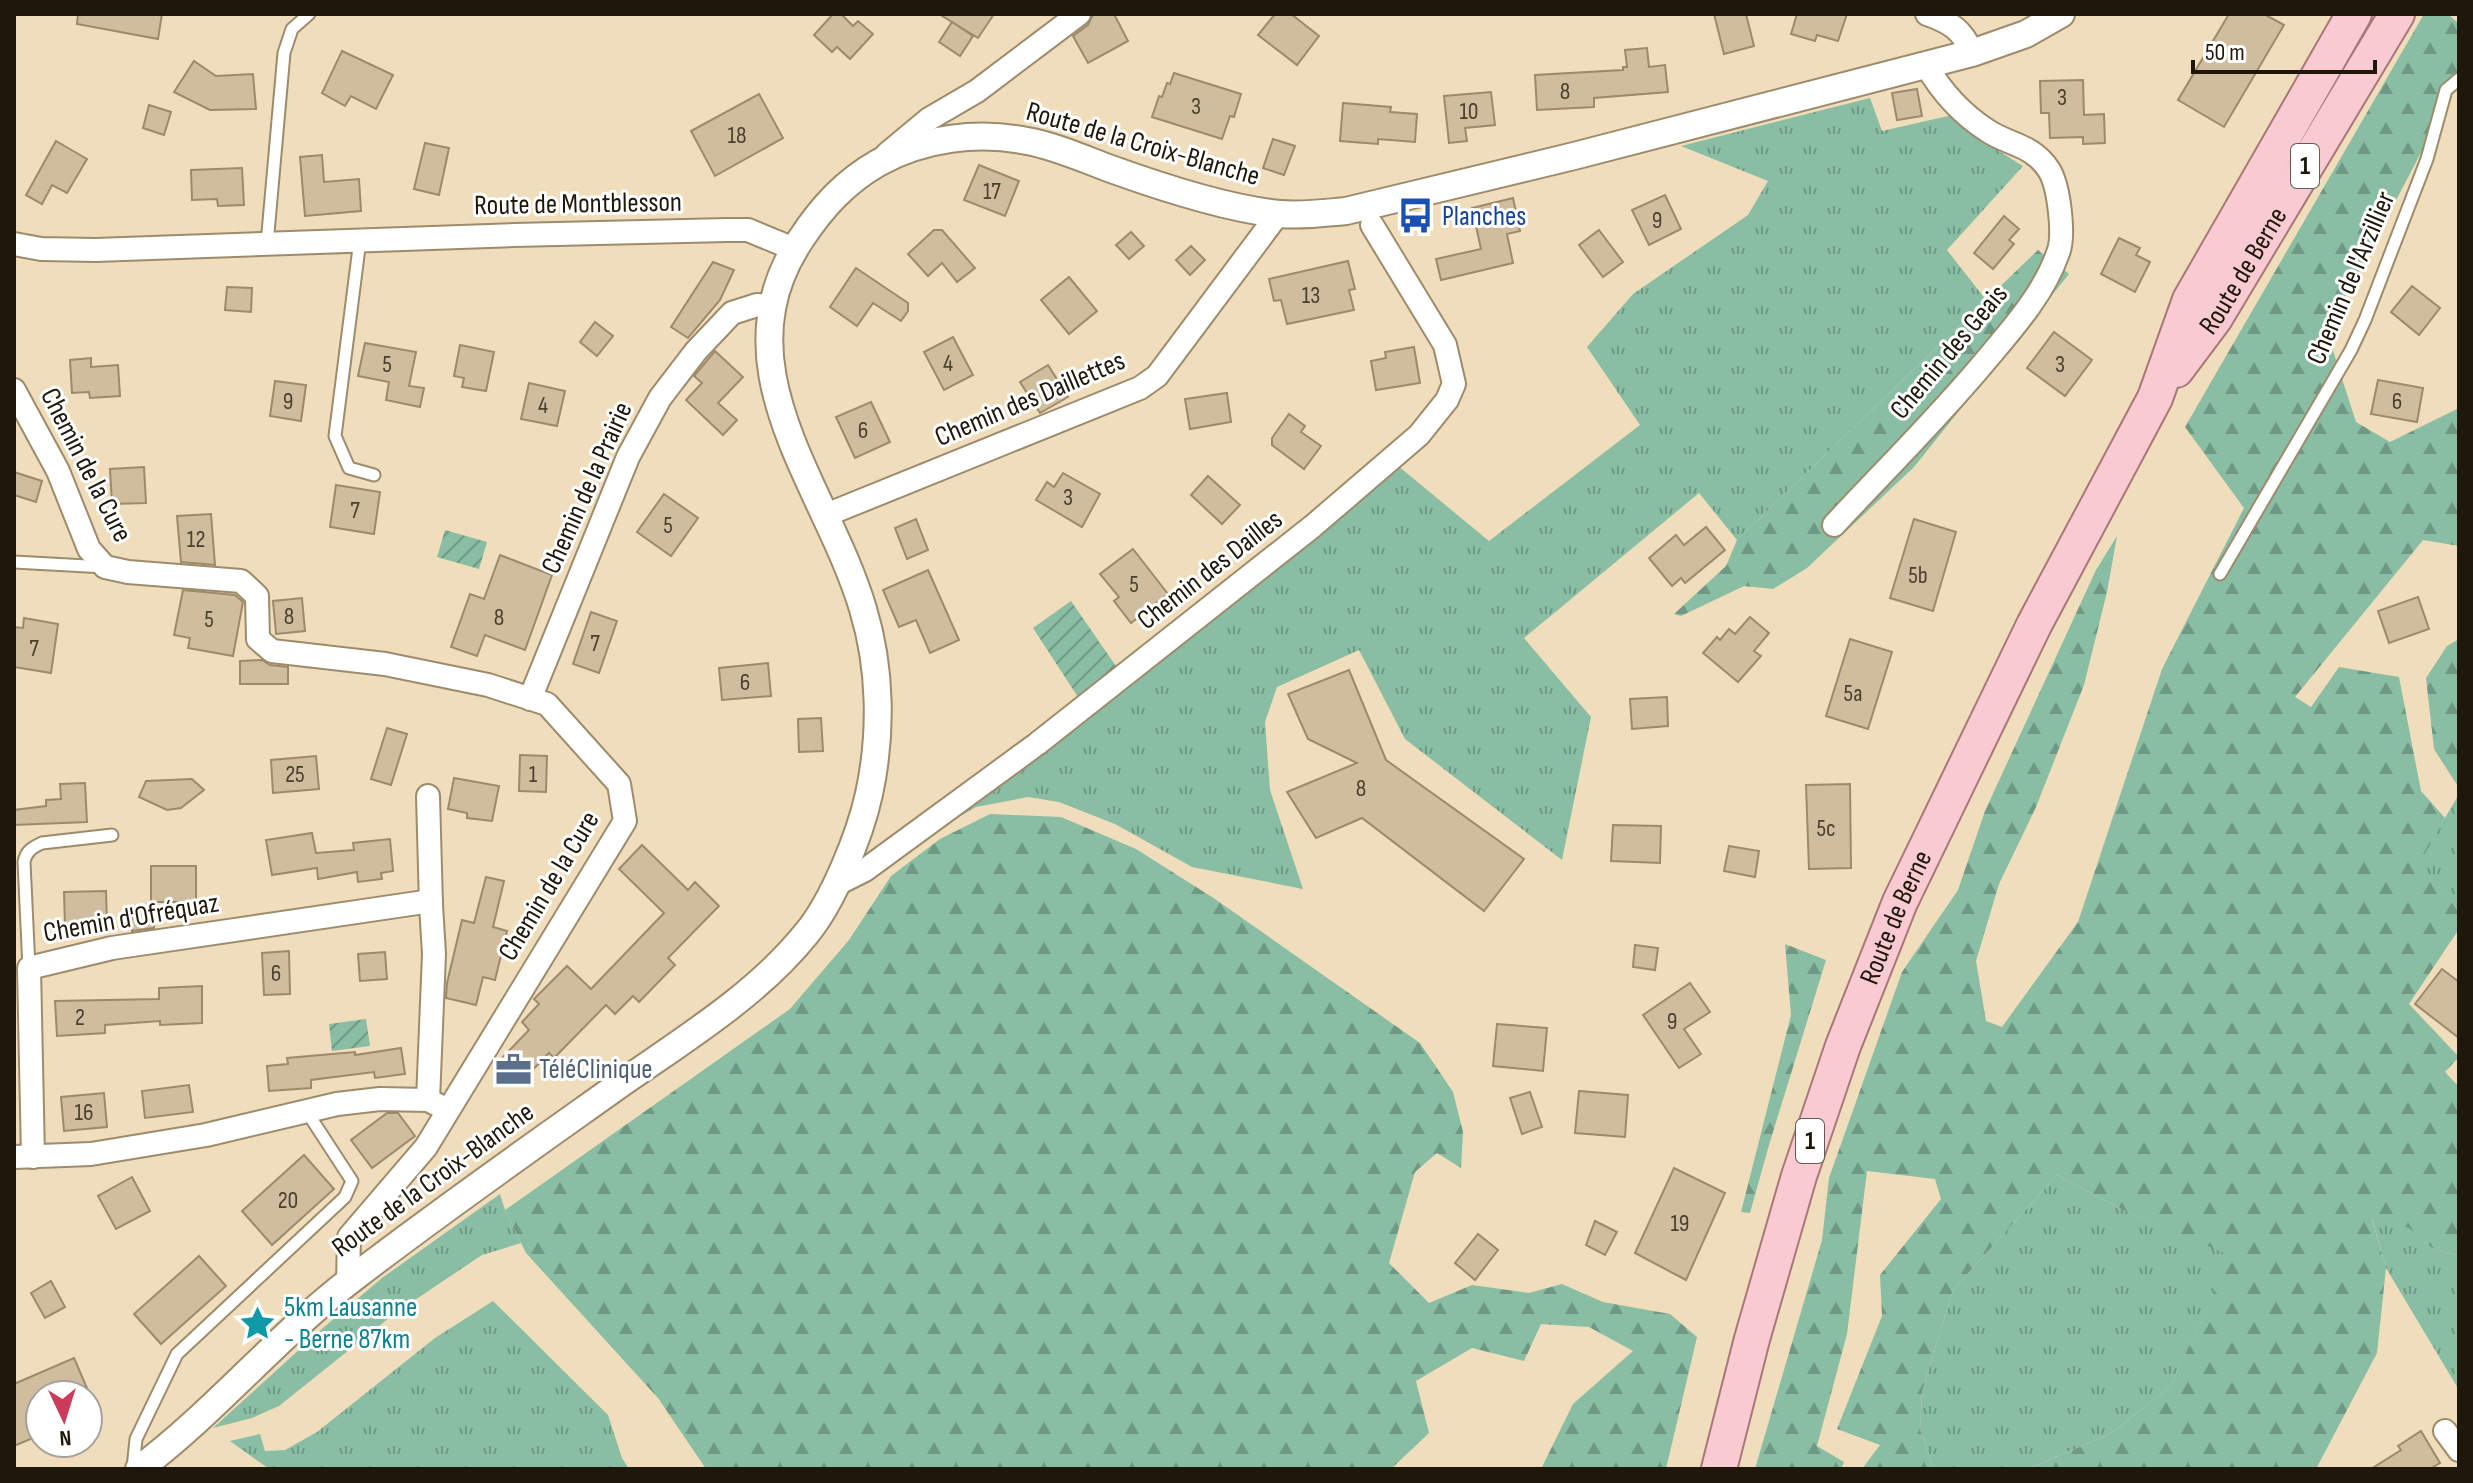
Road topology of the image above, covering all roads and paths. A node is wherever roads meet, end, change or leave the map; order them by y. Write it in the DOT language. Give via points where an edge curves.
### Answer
graph roads {
  1 [pos="309,14"];
  2 [pos="1079,14"];
  3 [pos="1927,14"];
  4 [pos="2061,14"];
  5 [pos="2354,14"];
  6 [pos="2397,14"];
  7 [pos="1972,53"];
  8 [pos="1926,65"];
  9 [pos="2459,79"];
  10 [pos="878,163"];
  11 [pos="1278,214"];
  12 [pos="1372,225"];
  13 [pos="360,240"];
  14 [pos="14,244"];
  15 [pos="267,244"];
  16 [pos="794,249"];
  17 [pos="772,306"];
  18 [pos="14,390"];
  19 [pos="2155,398"];
  20 [pos="374,475"];
  21 [pos="826,515"];
  22 [pos="1834,525"];
  23 [pos="14,562"];
  24 [pos="105,567"];
  25 [pos="2220,574"];
  26 [pos="530,699"];
  27 [pos="428,796"];
  28 [pos="112,835"];
  29 [pos="835,885"];
  30 [pos="431,901"];
  31 [pos="29,968"];
  32 [pos="438,1105"];
  33 [pos="307,1112"];
  34 [pos="24,1157"];
  35 [pos="348,1282"];
  36 [pos="2445,1431"];
  37 [pos="2459,1450"];
  38 [pos="132,1469"];
  39 [pos="139,1469"];
  40 [pos="1719,1469"];
  1 -- 15 [label="lane" via="292,29 284,53"];
  2 -- 10 [label="street" via="977,91 929,119"];
  3 -- 7 [label="street" via="1956,27"];
  4 -- 7 [label="street, Route de la Croix-Blanche" via="2026,34"];
  5 -- 19 [label="main road, Route de Berne / 1" via="2190,300"];
  6 -- 19 [label="main road, Route de Berne / 1" via="2215,318"];
  7 -- 8 [label="street, Route de la Croix-Blanche"];
  8 -- 11 [label="street, Route de la Croix-Blanche" via="1346,211"];
  8 -- 22 [label="street, Chemin des Geais" via="1961,110 1990,133 2025,146 2049,170 2059,205 2060,251 2027,312"];
  9 -- 25 [label="lane, Chemin de l'Arzillier" via="2446,90 2427,159 2351,350"];
  10 -- 11 [label="street, Route de la Croix-Blanche" via="931,142 986,136 1030,141 1210,200"];
  10 -- 16 [label="street, Route de la Croix-Blanche" via="840,189"];
  11 -- 21 [label="street, Chemin des Daillettes" via="1157,376 1140,388"];
  12 -- 29 [label="street, Chemin des Dailles" via="1445,345 1451,368 1451,393 1419,435 1313,526 1037,744 865,870"];
  13 -- 15 [label="street, Route de Montblesson"];
  13 -- 16 [label="street, Route de Montblesson" via="748,230"];
  13 -- 20 [label="lane" via="335,436 349,468"];
  14 -- 15 [label="street, Route de Montblesson" via="96,250"];
  16 -- 17 [label="street, Route de la Croix-Blanche"];
  17 -- 21 [label="street, Route de la Croix-Blanche" via="772,385 790,440"];
  17 -- 26 [label="street, Chemin de la Prairie" via="732,313 660,398 628,457"];
  18 -- 24 [label="street, Chemin de la Cure" via="58,471 89,549"];
  19 -- 40 [label="main road, Route de Berne / 1" via="2027,639 1920,856 1881,948 1799,1176"];
  21 -- 29 [label="street, Route de la Croix-Blanche" via="864,613 875,664 878,739 868,797"];
  23 -- 24 [label="lane, Chemin de la Cure"];
  24 -- 26 [label="street, Chemin de la Cure" via="241,581 257,596 258,639 272,651 385,664"];
  26 -- 32 [label="street, Chemin de la Cure" via="547,704 619,784 625,821"];
  27 -- 30 [label="street"];
  28 -- 31 [label="lane" via="42,843 27,853"];
  29 -- 35 [label="street, Route de la Croix-Blanche" via="809,932 764,978"];
  30 -- 31 [label="street, Chemin d'Ofréquaz" via="112,948"];
  30 -- 32 [label="street"];
  31 -- 34 [label="street, Chemin d'Ofréquaz"];
  32 -- 33 [label="street, Chemin d'Ofréquaz" via="380,1099"];
  32 -- 35 [label="street, Chemin de la Cure" via="426,1147 349,1237"];
  33 -- 34 [label="street, Chemin d'Ofréquaz" via="91,1154"];
  33 -- 38 [label="lane, Route de la Croix-Blanche" via="352,1181 345,1197 177,1354 136,1439"];
  35 -- 39 [label="street, Route de la Croix-Blanche"];
  36 -- 37 [label="street"];
}
